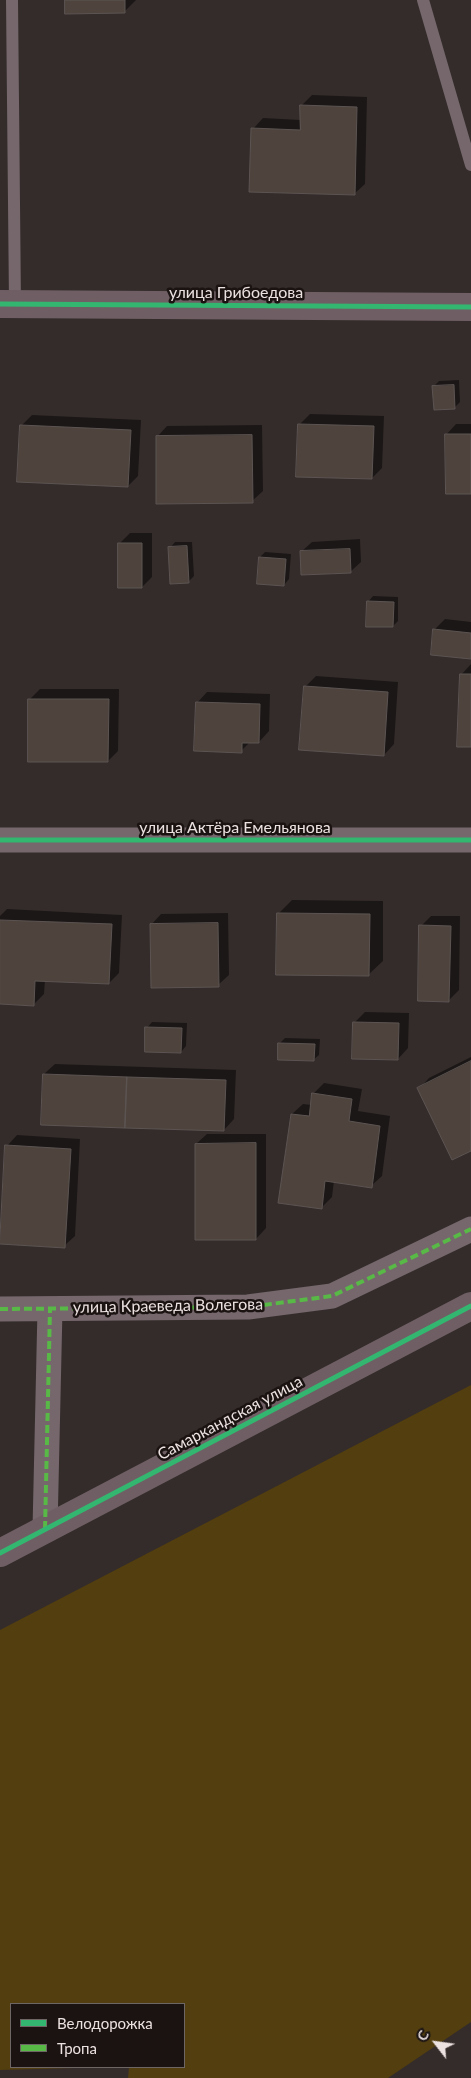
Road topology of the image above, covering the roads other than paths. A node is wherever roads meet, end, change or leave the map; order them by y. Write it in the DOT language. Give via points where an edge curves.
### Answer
graph roads {
  1 [pos="12,0"];
  2 [pos="423,0"];
  3 [pos="471,165"];
  4 [pos="7,304"];
  5 [pos="471,307"];
  6 [pos="0,840"];
  7 [pos="471,840"];
  8 [pos="471,1229"];
  9 [pos="471,1306"];
  10 [pos="0,1309"];
  11 [pos="50,1309"];
  12 [pos="45,1529"];
  13 [pos="0,1553"];
  1 -- 4 [label="lane"];
  2 -- 3 [label="lane"];
  4 -- 5 [label="street, улица Грибоедова"];
  6 -- 7 [label="street, улица Актёра Емельянова"];
  8 -- 11 [label="street, улица Краеведа Волегова" via="332,1296 248,1307"];
  9 -- 12 [label="street, Самаркандская улица"];
  10 -- 11 [label="street, улица Краеведа Волегова"];
  11 -- 12 [label="street"];
  12 -- 13 [label="street, Самаркандская улица"];
}
